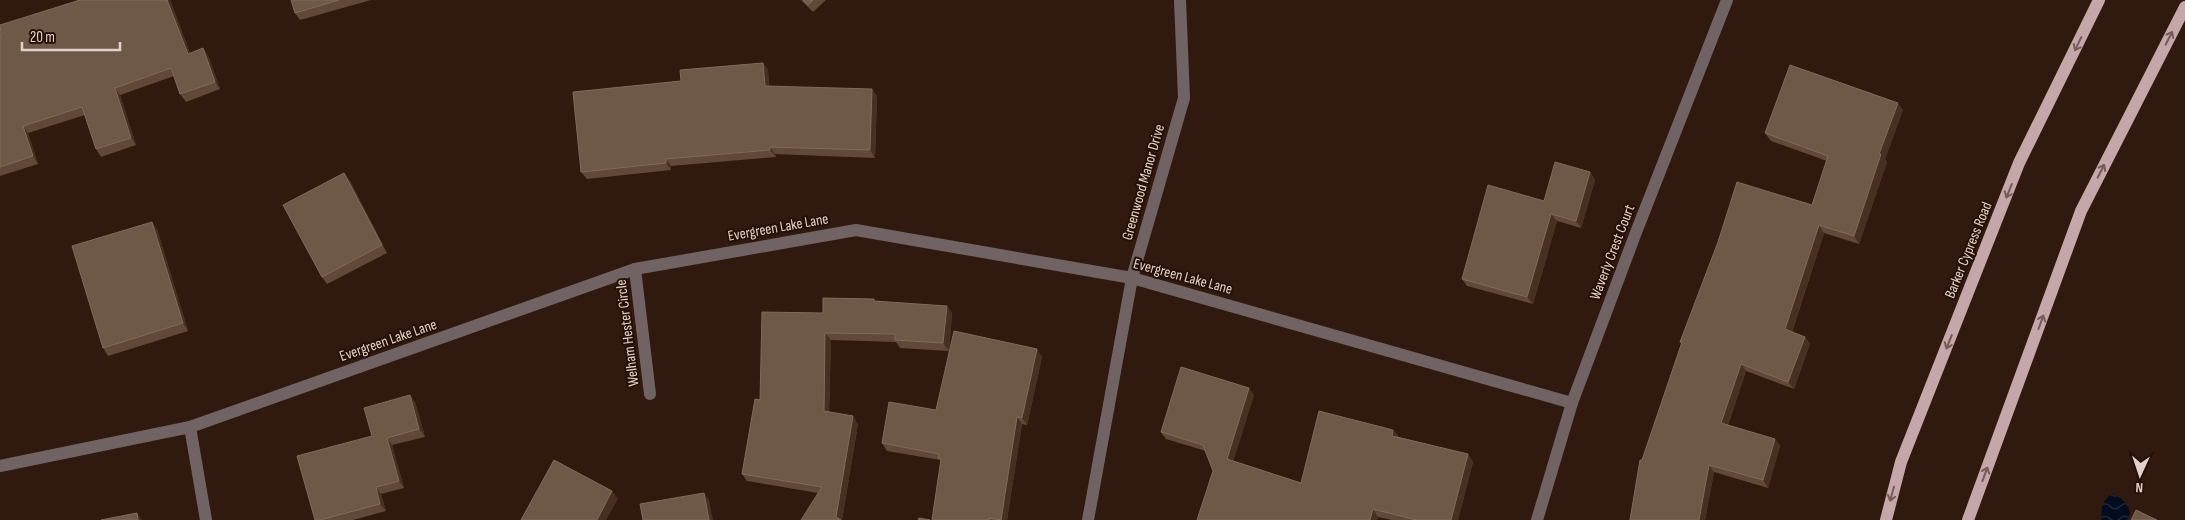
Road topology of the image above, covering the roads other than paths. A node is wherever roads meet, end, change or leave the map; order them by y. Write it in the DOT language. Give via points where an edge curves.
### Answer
graph roads {
  1 [pos="1180,0"];
  2 [pos="1727,0"];
  3 [pos="2100,0"];
  4 [pos="2185,8"];
  5 [pos="635,269"];
  6 [pos="1132,278"];
  7 [pos="650,394"];
  8 [pos="1572,403"];
  9 [pos="190,427"];
  10 [pos="0,466"];
  11 [pos="206,520"];
  12 [pos="1088,520"];
  13 [pos="1537,520"];
  14 [pos="1886,520"];
  15 [pos="1968,520"];
  1 -- 6 [label="street, Greenwood Manor Drive" via="1184,98"];
  2 -- 8 [label="street, Waverly Crest Court"];
  3 -- 14 [label="main road, Barker Cypress Road, one-way" via="2020,163 1901,462"];
  15 -- 4 [label="main road, one-way" via="2081,211"];
  5 -- 6 [label="street, Evergreen Lake Lane" via="856,230"];
  5 -- 7 [label="street, Welham Hester Circle"];
  5 -- 9 [label="street, Evergreen Lake Lane"];
  6 -- 8 [label="street, Evergreen Lake Lane"];
  6 -- 12 [label="street, Greenwood Manor Drive"];
  8 -- 13 [label="street, Waverly Crest Court"];
  9 -- 10 [label="street, Evergreen Lake Lane"];
  9 -- 11 [label="street"];
}
